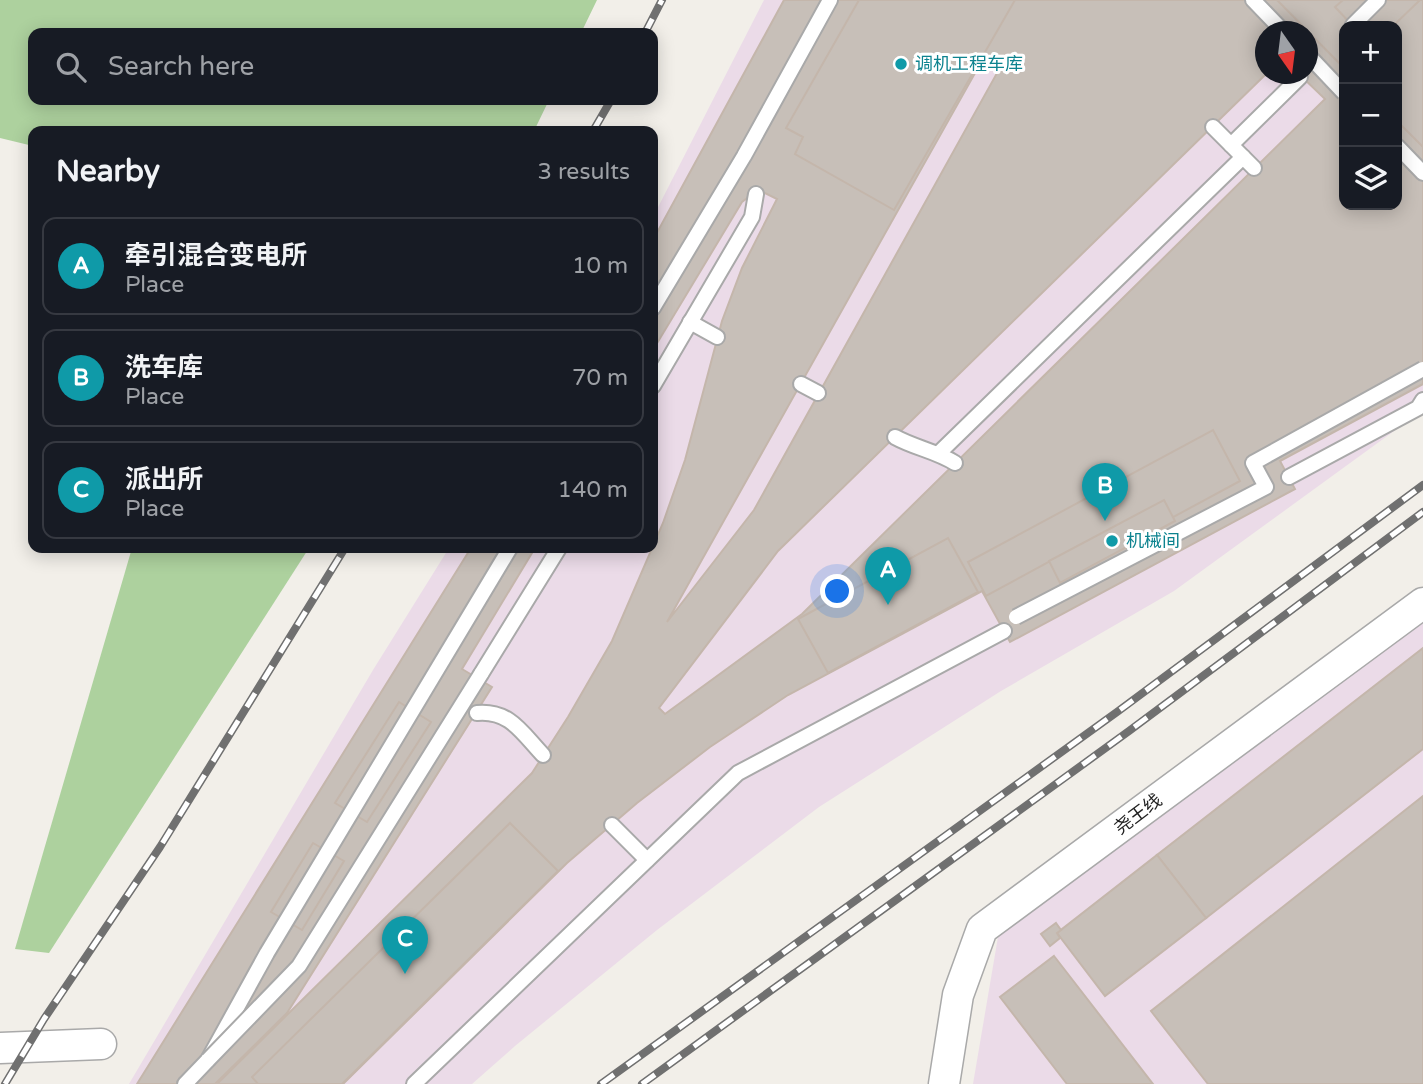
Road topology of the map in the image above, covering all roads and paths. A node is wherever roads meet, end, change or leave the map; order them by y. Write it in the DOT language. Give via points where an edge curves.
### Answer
graph roads {
  1 [pos="830,0"];
  2 [pos="1253,0"];
  3 [pos="1378,0"];
  4 [pos="1273,21"];
  5 [pos="1357,21"];
  6 [pos="1318,66"];
  7 [pos="1293,84"];
  8 [pos="1339,88"];
  9 [pos="1213,127"];
  10 [pos="1231,145"];
  11 [pos="1398,147"];
  12 [pos="1423,173"];
  13 [pos="756,194"];
  14 [pos="658,301"];
  15 [pos="690,322"];
  16 [pos="717,337"];
  17 [pos="1423,369"];
  18 [pos="658,377"];
  19 [pos="800,384"];
  20 [pos="818,393"];
  21 [pos="1423,400"];
  22 [pos="895,437"];
  23 [pos="939,453"];
  24 [pos="954,463"];
  25 [pos="1289,477"];
  26 [pos="507,553"];
  27 [pos="556,553"];
  28 [pos="1423,603"];
  29 [pos="1016,617"];
  30 [pos="1004,631"];
  31 [pos="477,713"];
  32 [pos="543,755"];
  33 [pos="612,825"];
  34 [pos="646,860"];
  35 [pos="101,1044"];
  36 [pos="0,1048"];
  37 [pos="208,1060"];
  38 [pos="185,1084"];
  39 [pos="414,1084"];
  40 [pos="944,1084"];
  1 -- 14 [label="lane"];
  2 -- 4 [label="lane"];
  3 -- 5 [label="lane"];
  6 -- 8 [label="lane, bridge"];
  7 -- 10 [label="lane"];
  9 -- 10 [label="lane"];
  10 -- 23 [label="lane" via="1248,163"];
  11 -- 12 [label="lane"];
  13 -- 15 [label="lane" via="752,217"];
  15 -- 16 [label="lane"];
  15 -- 18 [label="lane"];
  17 -- 29 [label="lane, bridge" via="1253,463 1266,487"];
  19 -- 20 [label="lane"];
  21 -- 25 [label="lane" via="1418,408"];
  22 -- 23 [label="lane"];
  23 -- 24 [label="lane"];
  26 -- 37 [label="lane, bridge" via="267,953"];
  27 -- 37 [label="lane, bridge" via="299,966"];
  28 -- 40 [label="street, 尧王线" via="982,929 958,995"];
  30 -- 34 [label="lane" via="738,773"];
  31 -- 32 [label="lane" via="508,719"];
  33 -- 34 [label="lane"];
  34 -- 39 [label="lane"];
  35 -- 36 [label="street"];
  37 -- 38 [label="lane"];
}
